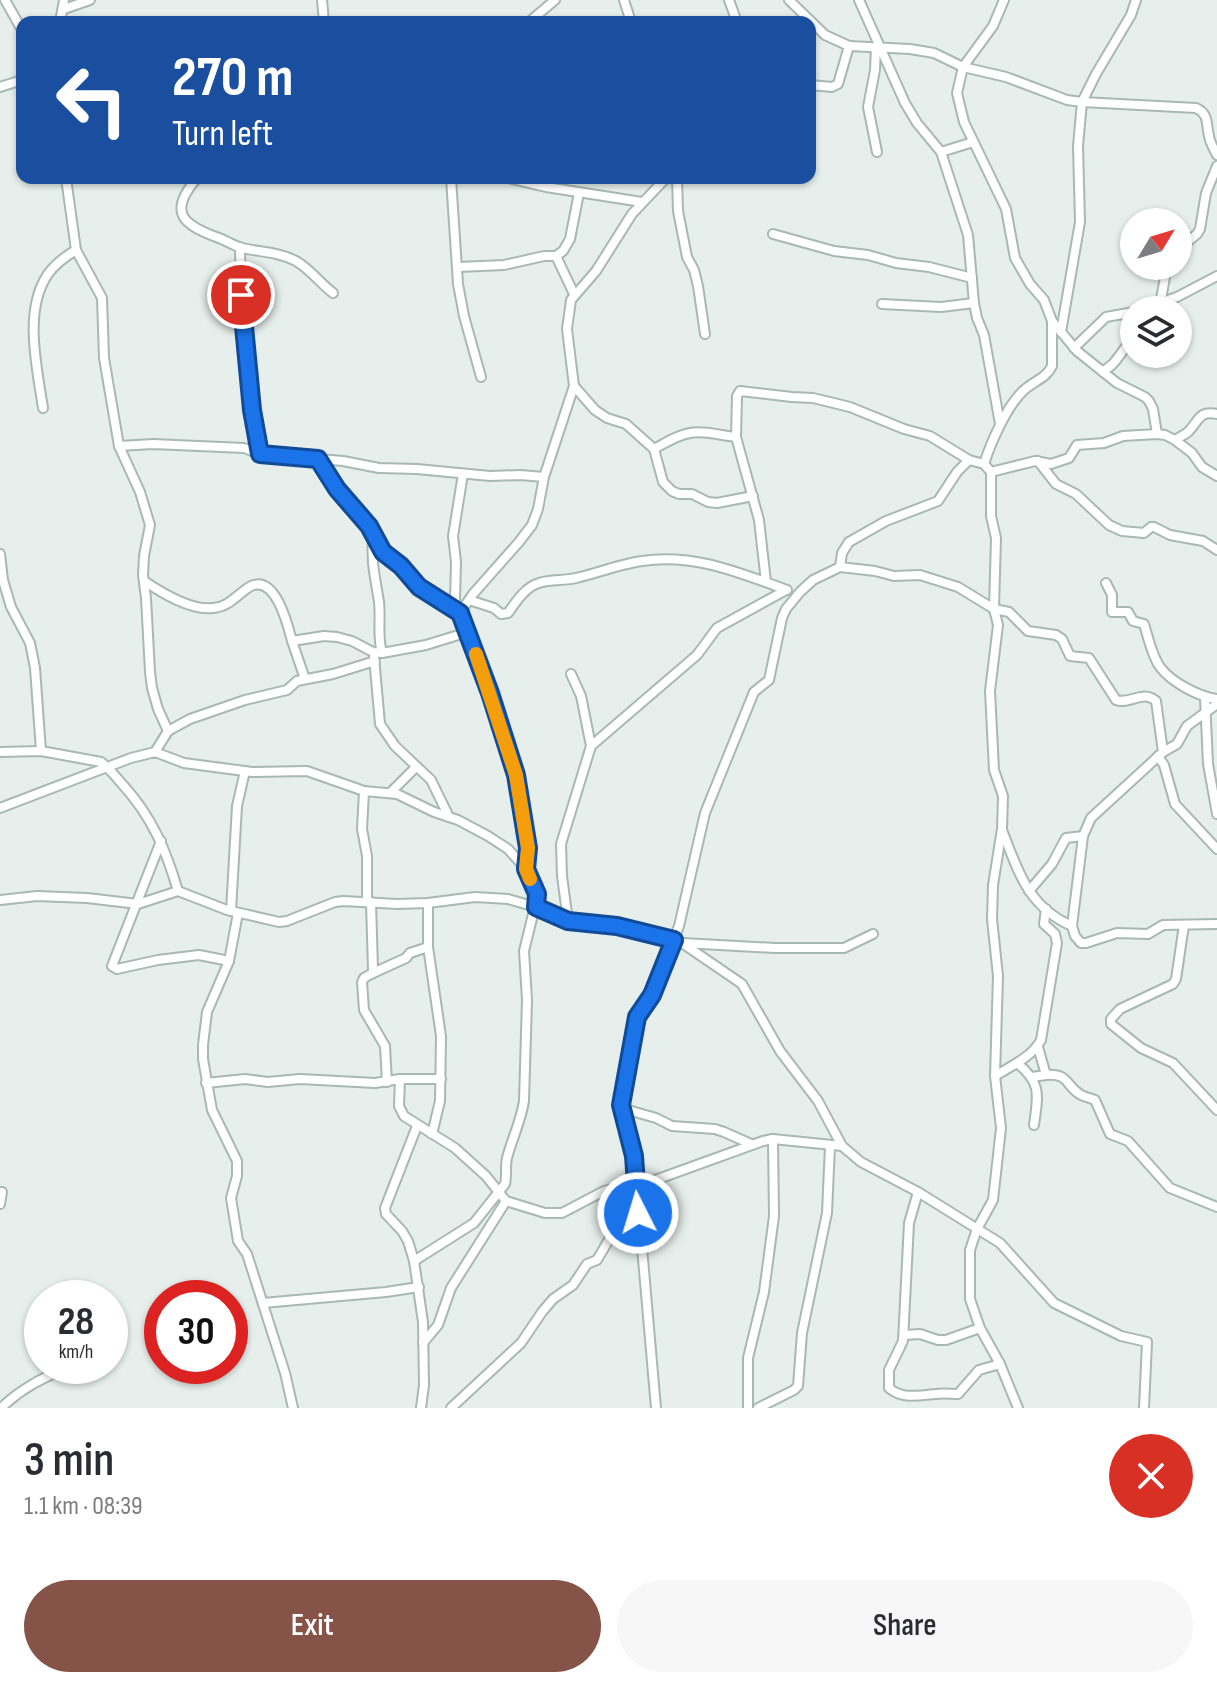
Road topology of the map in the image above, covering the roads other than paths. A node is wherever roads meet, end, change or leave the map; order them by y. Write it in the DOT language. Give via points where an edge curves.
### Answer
graph roads {
  1 [pos="5,0"];
  2 [pos="90,0"];
  3 [pos="555,0"];
  4 [pos="789,0"];
  5 [pos="859,0"];
  6 [pos="1004,0"];
  7 [pos="1136,0"];
  8 [pos="64,4"];
  9 [pos="536,16"];
  10 [pos="805,16"];
  11 [pos="16,19"];
  12 [pos="816,26"];
  13 [pos="849,46"];
  14 [pos="877,48"];
  15 [pos="963,67"];
  16 [pos="816,86"];
  17 [pos="1082,102"];
  18 [pos="973,142"];
  19 [pos="877,152"];
  20 [pos="941,152"];
  21 [pos="1217,155"];
  22 [pos="1217,166"];
  23 [pos="67,184"];
  24 [pos="192,184"];
  25 [pos="451,184"];
  26 [pos="536,184"];
  27 [pos="660,184"];
  28 [pos="677,184"];
  29 [pos="579,193"];
  30 [pos="642,202"];
  31 [pos="773,234"];
  32 [pos="1192,238"];
  33 [pos="240,247"];
  34 [pos="76,250"];
  35 [pos="556,256"];
  36 [pos="458,267"];
  37 [pos="1217,276"];
  38 [pos="972,278"];
  39 [pos="333,293"];
  40 [pos="574,294"];
  41 [pos="1179,296"];
  42 [pos="974,303"];
  43 [pos="882,304"];
  44 [pos="1120,314"];
  45 [pos="1052,321"];
  46 [pos="1061,332"];
  47 [pos="705,334"];
  48 [pos="1074,348"];
  49 [pos="1120,356"];
  50 [pos="1102,371"];
  51 [pos="481,377"];
  52 [pos="574,386"];
  53 [pos="43,408"];
  54 [pos="1217,414"];
  55 [pos="1000,424"];
  56 [pos="1157,434"];
  57 [pos="736,437"];
  58 [pos="1175,440"];
  59 [pos="119,446"];
  60 [pos="654,449"];
  61 [pos="260,454"];
  62 [pos="318,459"];
  63 [pos="969,460"];
  64 [pos="1038,461"];
  65 [pos="984,464"];
  66 [pos="991,472"];
  67 [pos="463,474"];
  68 [pos="1217,476"];
  69 [pos="544,477"];
  70 [pos="753,496"];
  71 [pos="373,537"];
  72 [pos="1217,550"];
  73 [pos="0,554"];
  74 [pos="840,567"];
  75 [pos="144,581"];
  76 [pos="766,582"];
  77 [pos="1106,583"];
  78 [pos="786,590"];
  79 [pos="800,592"];
  80 [pos="469,600"];
  81 [pos="994,609"];
  82 [pos="460,613"];
  83 [pos="468,632"];
  84 [pos="292,641"];
  85 [pos="377,655"];
  86 [pos="571,674"];
  87 [pos="305,679"];
  88 [pos="1205,698"];
  89 [pos="1217,701"];
  90 [pos="1206,714"];
  91 [pos="168,731"];
  92 [pos="591,746"];
  93 [pos="41,751"];
  94 [pos="0,752"];
  95 [pos="155,752"];
  96 [pos="1160,754"];
  97 [pos="416,767"];
  98 [pos="109,768"];
  99 [pos="245,771"];
  100 [pos="364,791"];
  101 [pos="390,793"];
  102 [pos="0,808"];
  103 [pos="1217,814"];
  104 [pos="449,817"];
  105 [pos="1002,829"];
  106 [pos="1083,836"];
  107 [pos="161,840"];
  108 [pos="1217,849"];
  109 [pos="526,869"];
  110 [pos="178,891"];
  111 [pos="1029,891"];
  112 [pos="0,900"];
  113 [pos="369,902"];
  114 [pos="428,903"];
  115 [pos="138,904"];
  116 [pos="536,907"];
  117 [pos="1046,909"];
  118 [pos="234,912"];
  119 [pos="568,921"];
  120 [pos="1217,924"];
  121 [pos="1184,925"];
  122 [pos="1072,926"];
  123 [pos="873,934"];
  124 [pos="678,941"];
  125 [pos="428,947"];
  126 [pos="229,961"];
  127 [pos="373,973"];
  128 [pos="1038,1047"];
  129 [pos="1017,1063"];
  130 [pos="1046,1075"];
  131 [pos="995,1076"];
  132 [pos="1032,1077"];
  133 [pos="400,1079"];
  134 [pos="441,1079"];
  135 [pos="387,1082"];
  136 [pos="206,1083"];
  137 [pos="621,1108"];
  138 [pos="1217,1110"];
  139 [pos="1034,1125"];
  140 [pos="417,1126"];
  141 [pos="432,1134"];
  142 [pos="773,1139"];
  143 [pos="751,1144"];
  144 [pos="830,1146"];
  145 [pos="842,1146"];
  146 [pos="636,1187"];
  147 [pos="2,1192"];
  148 [pos="498,1192"];
  149 [pos="918,1192"];
  150 [pos="506,1201"];
  151 [pos="0,1204"];
  152 [pos="1217,1207"];
  153 [pos="638,1213"];
  154 [pos="977,1229"];
  155 [pos="414,1261"];
  156 [pos="419,1287"];
  157 [pos="263,1303"];
  158 [pos="980,1328"];
  159 [pos="904,1335"];
  160 [pos="423,1344"];
  161 [pos="1000,1364"];
  162 [pos="33,1384"];
  163 [pos="918,1398"];
  164 [pos="1,1408"];
  165 [pos="293,1408"];
  166 [pos="421,1408"];
  167 [pos="451,1408"];
  168 [pos="656,1408"];
  169 [pos="748,1408"];
  170 [pos="758,1408"];
  171 [pos="916,1408"];
  172 [pos="1018,1408"];
  173 [pos="1144,1408"];
  1 -- 11 [label="street"];
  2 -- 8 [label="street"];
  3 -- 9 [label="street"];
  4 -- 10 [label="street"];
  5 -- 14 [label="street"];
  6 -- 15 [label="street" via="993,26"];
  7 -- 17 [label="street"];
  12 -- 13 [label="street"];
  13 -- 14 [label="street"];
  13 -- 16 [label="street" via="838,84"];
  14 -- 15 [label="street" via="934,53"];
  14 -- 19 [label="street" via="868,107"];
  14 -- 20 [label="street" via="917,123"];
  15 -- 17 [label="street"];
  15 -- 18 [label="street" via="957,93"];
  17 -- 21 [label="street" via="1196,108 1207,117"];
  17 -- 46 [label="street" via="1080,222"];
  18 -- 20 [label="street"];
  18 -- 45 [label="street" via="1006,209 1015,258"];
  20 -- 38 [label="street" via="968,235"];
  22 -- 32 [label="street" via="1200,229"];
  23 -- 34 [label="street"];
  24 -- 33 [label="street" via="182,208 186,221"];
  25 -- 36 [label="street"];
  26 -- 29 [label="street"];
  27 -- 30 [label="street"];
  28 -- 47 [label="street" via="678,211"];
  29 -- 30 [label="street"];
  29 -- 35 [label="street" via="570,239"];
  30 -- 40 [label="street" via="596,271"];
  31 -- 38 [label="street"];
  33 -- 39 [label="street" via="295,260"];
  33 -- 61 [label="street" via="246,361"];
  34 -- 53 [label="street" via="48,274 39,292 33,322"];
  34 -- 59 [label="street" via="102,298 104,358"];
  35 -- 36 [label="street"];
  35 -- 40 [label="street"];
  36 -- 51 [label="street" via="464,316"];
  37 -- 41 [label="street"];
  38 -- 42 [label="street"];
  40 -- 52 [label="street" via="567,329"];
  42 -- 43 [label="street"];
  42 -- 55 [label="street"];
  44 -- 48 [label="street" via="1106,317"];
  45 -- 46 [label="street"];
  45 -- 55 [label="street" via="1050,371 1023,391"];
  46 -- 48 [label="street"];
  48 -- 50 [label="street"];
  49 -- 50 [label="street"];
  50 -- 56 [label="street" via="1149,401"];
  52 -- 60 [label="street" via="595,410 626,424"];
  52 -- 69 [label="street"];
  54 -- 58 [label="street" via="1203,414"];
  55 -- 65 [label="street"];
  56 -- 58 [label="street"];
  56 -- 64 [label="street" via="1081,444 1069,458 1051,464"];
  57 -- 60 [label="street" via="691,432"];
  57 -- 63 [label="street" via="737,396 745,390 850,407 935,438"];
  57 -- 70 [label="street"];
  58 -- 68 [label="street"];
  59 -- 61 [label="street" via="244,448"];
  59 -- 75 [label="street" via="150,525"];
  60 -- 70 [label="street" via="663,482 672,491 717,503"];
  61 -- 62 [label="street"];
  62 -- 67 [label="street"];
  62 -- 71 [label="street"];
  63 -- 65 [label="street"];
  63 -- 74 [label="street" via="938,501 849,542"];
  64 -- 66 [label="street"];
  64 -- 72 [label="street" via="1056,484 1117,529 1144,533 1154,527"];
  65 -- 66 [label="street"];
  66 -- 81 [label="street"];
  67 -- 69 [label="street"];
  67 -- 82 [label="street" via="453,536"];
  69 -- 80 [label="street" via="532,525"];
  70 -- 76 [label="street"];
  71 -- 82 [label="street" via="419,587"];
  71 -- 85 [label="street"];
  73 -- 93 [label="street" via="11,607 30,643"];
  74 -- 79 [label="street"];
  74 -- 81 [label="street" via="920,575 958,587"];
  75 -- 84 [label="street" via="167,596 212,609 261,586 280,603"];
  75 -- 91 [label="street" via="152,688"];
  76 -- 78 [label="street"];
  76 -- 80 [label="street" via="716,565 641,561 538,583 504,615"];
  77 -- 88 [label="street" via="1112,612 1128,612 1133,621 1144,624 1160,668"];
  78 -- 79 [label="street"];
  78 -- 92 [label="street" via="717,628 697,655"];
  79 -- 124 [label="street" via="782,618 769,680 754,692 705,813"];
  80 -- 82 [label="street"];
  81 -- 96 [label="street" via="1009,612 1028,631 1060,637 1070,656 1089,658 1116,700 1153,698"];
  81 -- 105 [label="street" via="998,625 990,691"];
  82 -- 83 [label="street"];
  83 -- 85 [label="street"];
  83 -- 109 [label="street" via="516,775 528,848"];
  84 -- 85 [label="street" via="337,637"];
  84 -- 87 [label="street"];
  85 -- 87 [label="street" via="333,674"];
  85 -- 97 [label="street" via="380,724"];
  86 -- 92 [label="street"];
  87 -- 91 [label="street"];
  88 -- 89 [label="street"];
  88 -- 90 [label="street"];
  89 -- 90 [label="street"];
  90 -- 96 [label="street"];
  90 -- 103 [label="street"];
  91 -- 95 [label="street"];
  92 -- 119 [label="street" via="561,844"];
  93 -- 94 [label="street"];
  93 -- 98 [label="street"];
  95 -- 98 [label="street"];
  95 -- 99 [label="street" via="184,763"];
  96 -- 106 [label="street" via="1091,818"];
  96 -- 108 [label="street" via="1175,804"];
  97 -- 101 [label="street"];
  97 -- 104 [label="street" via="431,780"];
  98 -- 102 [label="street"];
  98 -- 107 [label="street" via="139,801"];
  99 -- 100 [label="street" via="307,771"];
  99 -- 118 [label="street" via="237,806"];
  100 -- 101 [label="street"];
  100 -- 113 [label="street"];
  101 -- 104 [label="street"];
  104 -- 109 [label="street" via="499,843"];
  105 -- 111 [label="street"];
  105 -- 131 [label="street" via="992,893 998,976"];
  106 -- 111 [label="street" via="1066,838"];
  106 -- 122 [label="street"];
  107 -- 110 [label="street"];
  107 -- 115 [label="street"];
  109 -- 116 [label="street" via="537,894"];
  110 -- 115 [label="street"];
  110 -- 118 [label="street"];
  111 -- 117 [label="street"];
  112 -- 115 [label="street" via="37,896"];
  113 -- 114 [label="street"];
  113 -- 118 [label="street" via="338,901 283,922"];
  113 -- 127 [label="street"];
  114 -- 116 [label="street" via="481,897"];
  114 -- 125 [label="street"];
  115 -- 126 [label="street" via="113,962 115,969 199,955"];
  116 -- 119 [label="street"];
  116 -- 148 [label="street" via="524,951 524,1101 505,1184"];
  117 -- 122 [label="street"];
  117 -- 128 [label="street" via="1044,924 1057,943"];
  118 -- 126 [label="street"];
  119 -- 124 [label="street"];
  120 -- 121 [label="street"];
  121 -- 122 [label="street" via="1163,925 1148,934 1117,933 1086,943 1078,941"];
  121 -- 138 [label="street" via="1173,984 1120,1009 1111,1024 1141,1048 1173,1063"];
  123 -- 124 [label="street" via="844,948"];
  124 -- 137 [label="street" via="635,1022"];
  124 -- 145 [label="street" via="742,984"];
  125 -- 127 [label="street"];
  125 -- 134 [label="street" via="441,1031"];
  126 -- 136 [label="street" via="207,1012"];
  127 -- 135 [label="street" via="362,982 364,1010 385,1046"];
  128 -- 129 [label="street"];
  128 -- 130 [label="street"];
  129 -- 131 [label="street"];
  129 -- 132 [label="street"];
  130 -- 132 [label="street"];
  130 -- 152 [label="street" via="1063,1076 1081,1095 1095,1100 1110,1134 1128,1141 1170,1188"];
  131 -- 154 [label="street" via="1001,1128 994,1197"];
  132 -- 139 [label="street"];
  133 -- 134 [label="street"];
  133 -- 135 [label="street"];
  133 -- 140 [label="street" via="400,1109"];
  134 -- 141 [label="street"];
  135 -- 136 [label="street"];
  136 -- 157 [label="street" via="214,1116 237,1161 231,1198 238,1241"];
  137 -- 143 [label="street" via="672,1126 715,1129"];
  137 -- 146 [label="street"];
  140 -- 141 [label="street"];
  140 -- 155 [label="street" via="385,1208 408,1241"];
  141 -- 148 [label="street" via="455,1148"];
  142 -- 143 [label="street"];
  142 -- 144 [label="street"];
  142 -- 169 [label="street" via="774,1216 748,1358"];
  143 -- 146 [label="street"];
  144 -- 145 [label="street"];
  144 -- 170 [label="street" via="827,1213 802,1333 798,1386"];
  145 -- 149 [label="street" via="866,1166"];
  146 -- 150 [label="street" via="604,1191 557,1214"];
  146 -- 153 [label="street"];
  147 -- 151 [label="street"];
  148 -- 150 [label="street"];
  148 -- 155 [label="street" via="474,1223"];
  149 -- 154 [label="street"];
  149 -- 159 [label="street" via="909,1223"];
  150 -- 160 [label="street"];
  153 -- 167 [label="street" via="610,1235 597,1260 553,1299 521,1343"];
  153 -- 168 [label="street"];
  154 -- 158 [label="street" via="970,1250 970,1299"];
  154 -- 173 [label="street" via="1010,1252 1054,1303 1121,1336 1147,1342"];
  155 -- 156 [label="street"];
  156 -- 157 [label="street"];
  156 -- 160 [label="street"];
  157 -- 165 [label="street"];
  158 -- 159 [label="street" via="946,1340"];
  158 -- 161 [label="street"];
  159 -- 163 [label="street" via="889,1370 889,1388"];
  160 -- 166 [label="street"];
  161 -- 163 [label="street" via="979,1370 958,1394"];
  161 -- 172 [label="street"];
  162 -- 164 [label="street"];
  163 -- 171 [label="street"];
}
